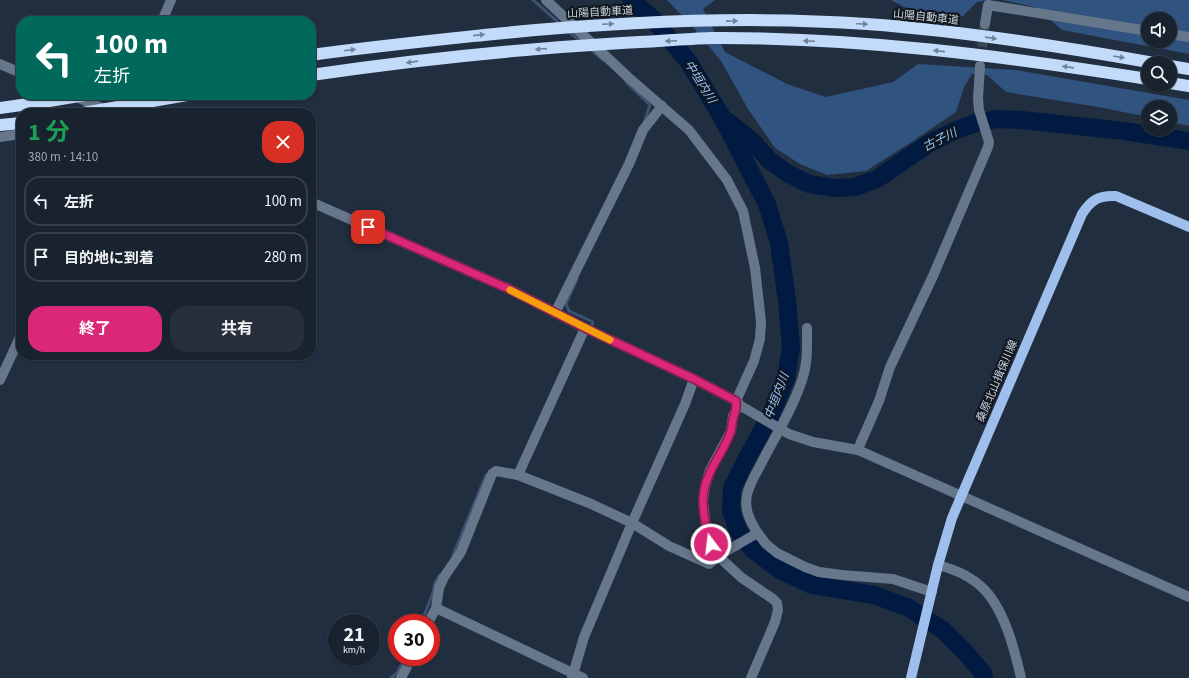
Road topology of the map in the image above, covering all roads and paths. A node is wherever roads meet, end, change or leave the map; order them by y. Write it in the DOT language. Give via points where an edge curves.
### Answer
graph roads {
  1 [pos="171,0"];
  2 [pos="546,0"];
  3 [pos="164,16"];
  4 [pos="985,24"];
  5 [pos="1141,30"];
  6 [pos="1177,35"];
  7 [pos="1189,38"];
  8 [pos="316,54"];
  9 [pos="1141,61"];
  10 [pos="0,64"];
  11 [pos="980,66"];
  12 [pos="1177,67"];
  13 [pos="1189,69"];
  14 [pos="16,71"];
  15 [pos="316,75"];
  16 [pos="1141,78"];
  17 [pos="1177,84"];
  18 [pos="1189,86"];
  19 [pos="130,100"];
  20 [pos="85,104"];
  21 [pos="662,106"];
  22 [pos="0,108"];
  23 [pos="97,108"];
  24 [pos="16,123"];
  25 [pos="0,125"];
  26 [pos="16,135"];
  27 [pos="0,137"];
  28 [pos="316,204"];
  29 [pos="1189,227"];
  30 [pos="555,313"];
  31 [pos="585,328"];
  32 [pos="807,328"];
  33 [pos="16,346"];
  34 [pos="694,379"];
  35 [pos="0,380"];
  36 [pos="739,403"];
  37 [pos="778,428"];
  38 [pos="858,450"];
  39 [pos="518,475"];
  40 [pos="961,495"];
  41 [pos="632,523"];
  42 [pos="755,534"];
  43 [pos="721,555"];
  44 [pos="938,565"];
  45 [pos="931,595"];
  46 [pos="1189,596"];
  47 [pos="436,608"];
  48 [pos="433,614"];
  49 [pos="408,666"];
  50 [pos="573,676"];
  51 [pos="402,678"];
  52 [pos="584,678"];
  53 [pos="751,678"];
  54 [pos="911,678"];
  55 [pos="1021,678"];
  1 -- 3 [label="street"];
  2 -- 21 [label="street"];
  4 -- 5 [label="street" via="988,5"];
  6 -- 7 [label="street"];
  8 -- 9 [label="highway, 山陽自動車道, one-way" via="421,41 593,25 771,20 866,24 958,33"];
  10 -- 14 [label="street"];
  11 -- 38 [label="street" via="979,110 989,142 988,147 933,276 890,367"];
  12 -- 13 [label="highway"];
  16 -- 15 [label="highway, one-way" via="873,44 710,38 516,50"];
  17 -- 18 [label="highway"];
  19 -- 20 [label="highway"];
  20 -- 22 [label="highway" via="49,102"];
  20 -- 23 [label="street"];
  21 -- 30 [label="street" via="644,130"];
  21 -- 36 [label="street" via="689,130 704,148 727,180 743,211 755,268 762,322 754,361"];
  24 -- 25 [label="highway"];
  26 -- 27 [label="street"];
  28 -- 30 [label="street" via="509,289"];
  29 -- 40 [label="main road, 桑原北山揖保川線" via="1116,196 1105,195 1088,206 1082,214"];
  30 -- 31 [label="street"];
  31 -- 34 [label="street"];
  31 -- 39 [label="street"];
  32 -- 37 [label="street" via="806,369 796,396"];
  33 -- 35 [label="street"];
  34 -- 36 [label="street"];
  34 -- 41 [label="street"];
  36 -- 37 [label="street"];
  36 -- 43 [label="street" via="731,431 710,470 703,501 711,544"];
  37 -- 38 [label="street" via="813,442"];
  37 -- 42 [label="street" via="752,480 747,496 746,508"];
  38 -- 40 [label="street"];
  39 -- 41 [label="street" via="589,502"];
  39 -- 47 [label="street" via="496,471 492,474 461,552 439,588"];
  40 -- 44 [label="main road, 桑原北山揖保川線"];
  40 -- 46 [label="street"];
  41 -- 43 [label="street" via="669,546 708,564"];
  41 -- 50 [label="street" via="584,637"];
  42 -- 43 [label="street"];
  42 -- 45 [label="street" via="777,553 819,572 893,580"];
  43 -- 53 [label="street" via="742,578 777,603 775,622"];
  44 -- 45 [label="main road, 桑原北山揖保川線"];
  44 -- 55 [label="street" via="973,579 995,602 1018,662"];
  45 -- 54 [label="main road, 桑原北山揖保川線"];
  47 -- 48 [label="street"];
  47 -- 50 [label="street"];
  49 -- 51 [label="street"];
  50 -- 52 [label="street"];
}
